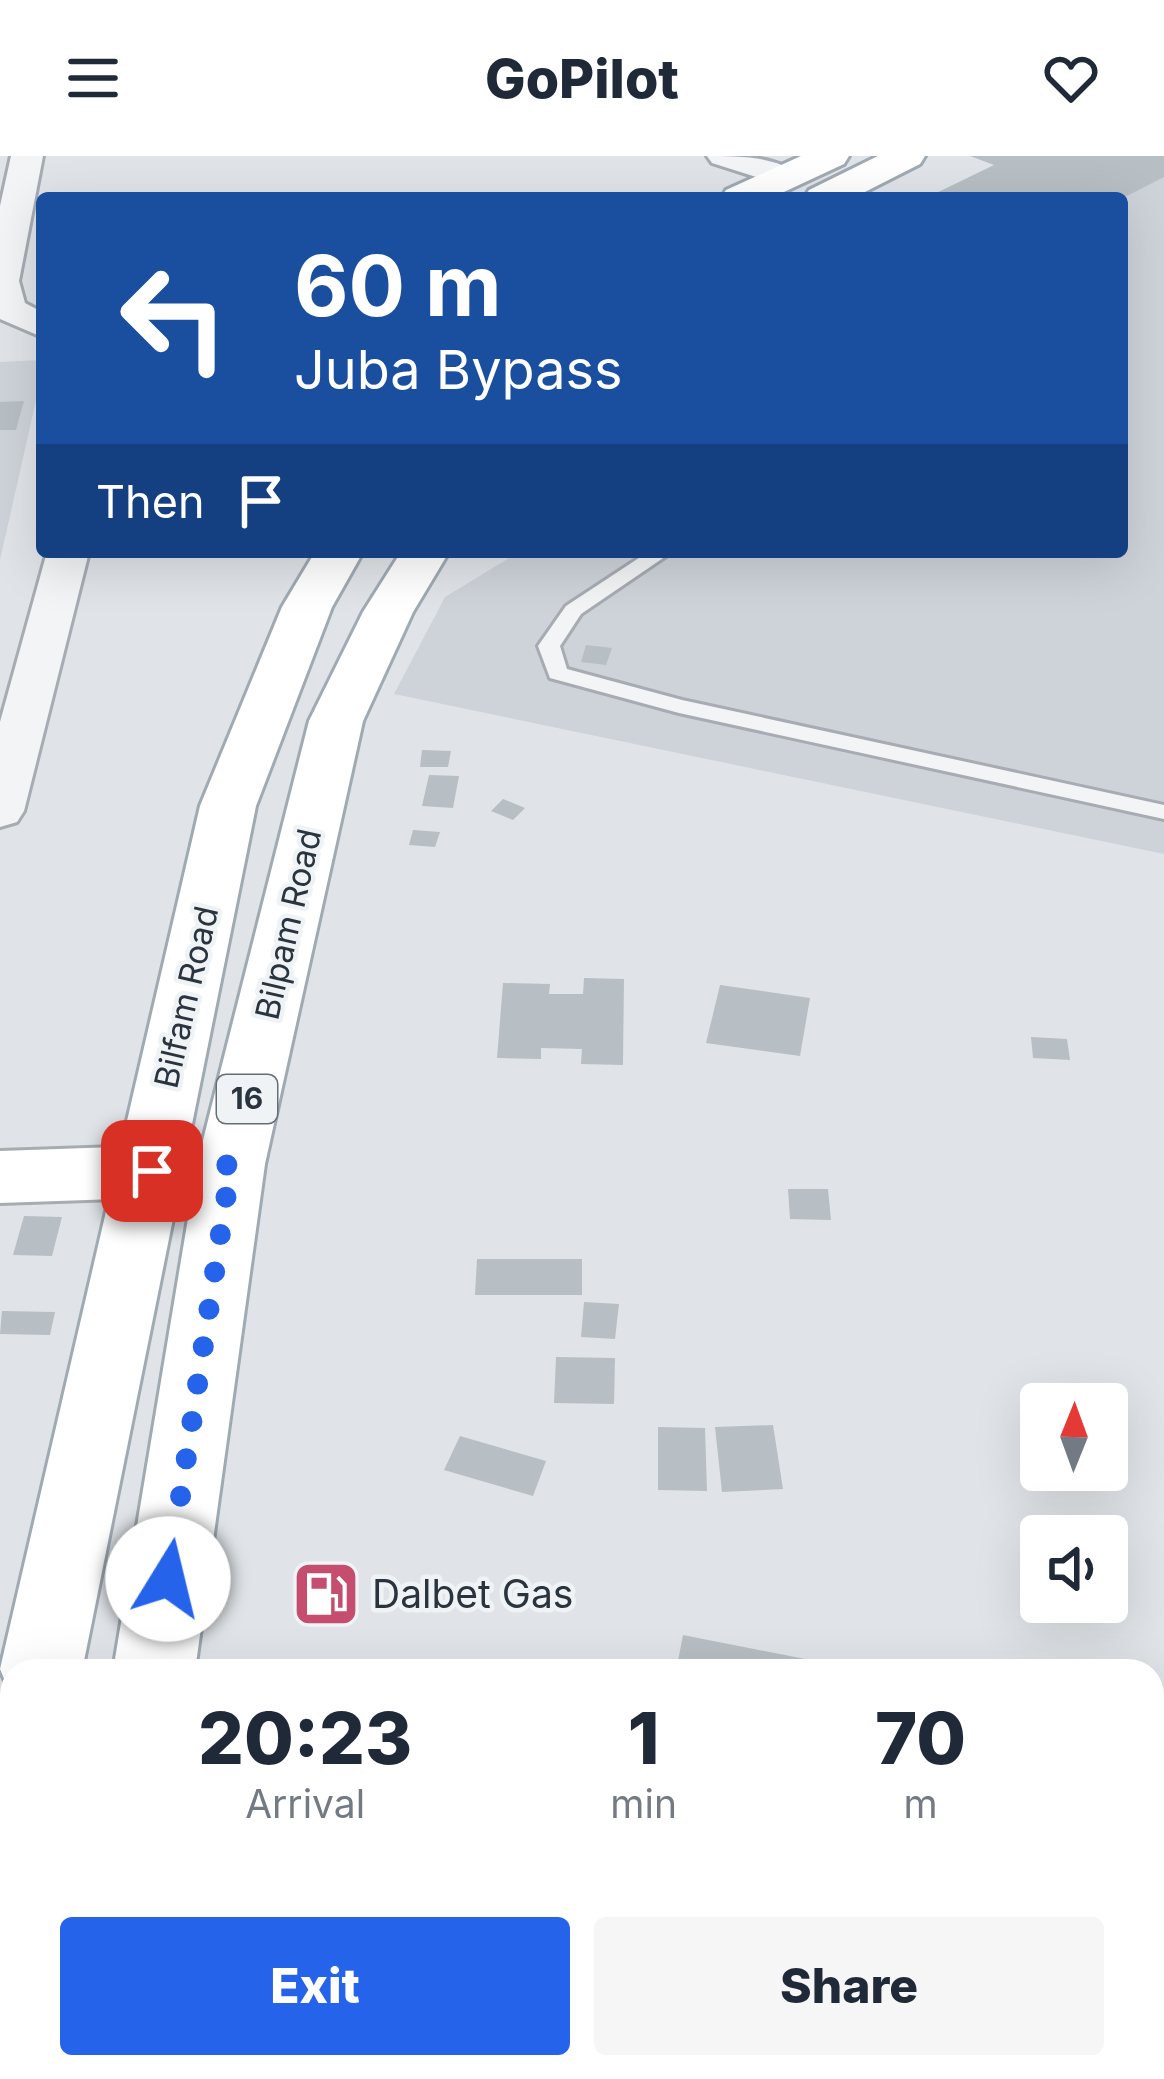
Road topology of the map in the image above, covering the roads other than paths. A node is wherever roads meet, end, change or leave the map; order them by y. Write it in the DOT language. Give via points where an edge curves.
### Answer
graph roads {
  1 [pos="27,156"];
  2 [pos="722,156"];
  3 [pos="831,156"];
  4 [pos="907,156"];
  5 [pos="784,176"];
  6 [pos="752,192"];
  7 [pos="835,192"];
  8 [pos="36,323"];
  9 [pos="36,343"];
  10 [pos="0,344"];
  11 [pos="66,558"];
  12 [pos="336,558"];
  13 [pos="420,558"];
  14 [pos="653,558"];
  15 [pos="0,812"];
  16 [pos="1164,814"];
  17 [pos="231,1164"];
  18 [pos="0,1177"];
  19 [pos="44,1659"];
  20 [pos="156,1659"];
  1 -- 8 [label="street" via="2,281 9,309"];
  2 -- 5 [label="street"];
  3 -- 5 [label="main road"];
  4 -- 7 [label="main road"];
  5 -- 6 [label="main road"];
  9 -- 10 [label="street"];
  11 -- 15 [label="street"];
  12 -- 19 [label="main road, Bilfam Road / 16" via="228,806"];
  13 -- 17 [label="main road, Bilpam Road / 16" via="336,721"];
  14 -- 16 [label="lane" via="573,610 549,646 558,673"];
  17 -- 18 [label="main road"];
  17 -- 20 [label="main road, Bilpam Road / 16"];
}
